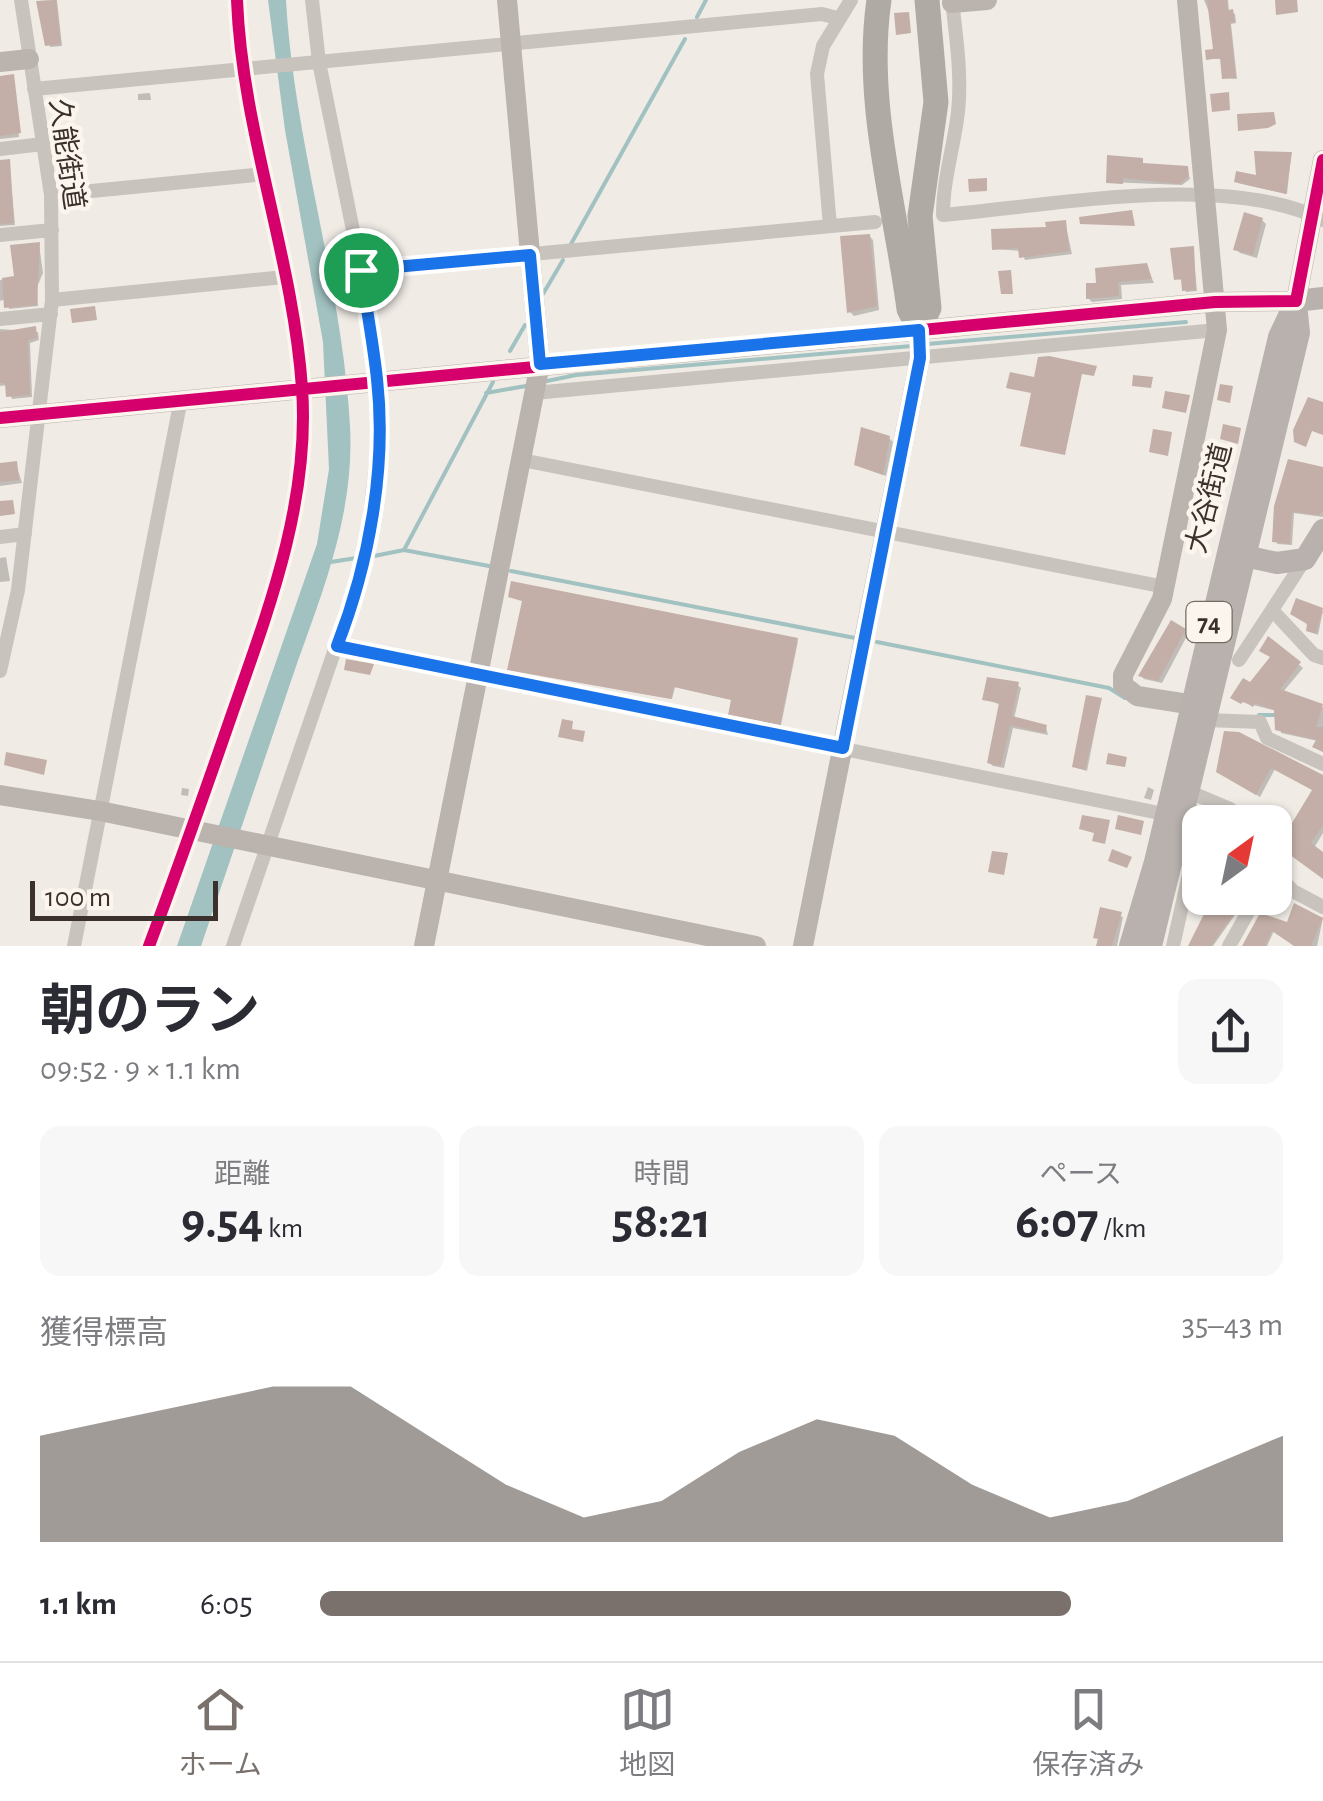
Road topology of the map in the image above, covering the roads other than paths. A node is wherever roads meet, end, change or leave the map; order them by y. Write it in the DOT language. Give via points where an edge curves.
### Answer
graph roads {
  1 [pos="22,0"];
  2 [pos="237,0"];
  3 [pos="312,0"];
  4 [pos="507,0"];
  5 [pos="850,0"];
  6 [pos="879,0"];
  7 [pos="986,0"];
  8 [pos="1187,0"];
  9 [pos="944,1"];
  10 [pos="837,18"];
  11 [pos="511,43"];
  12 [pos="29,59"];
  13 [pos="0,62"];
  14 [pos="319,62"];
  15 [pos="244,68"];
  16 [pos="34,89"];
  17 [pos="43,144"];
  18 [pos="0,149"];
  19 [pos="1323,160"];
  20 [pos="265,174"];
  21 [pos="1204,194"];
  22 [pos="51,195"];
  23 [pos="1317,217"];
  24 [pos="875,222"];
  25 [pos="830,226"];
  26 [pos="52,230"];
  27 [pos="0,235"];
  28 [pos="530,255"];
  29 [pos="361,270"];
  30 [pos="284,277"];
  31 [pos="1323,298"];
  32 [pos="1296,301"];
  33 [pos="1215,302"];
  34 [pos="51,307"];
  35 [pos="0,319"];
  36 [pos="1217,330"];
  37 [pos="920,344"];
  38 [pos="540,364"];
  39 [pos="378,382"];
  40 [pos="305,386"];
  41 [pos="534,393"];
  42 [pos="181,399"];
  43 [pos="40,414"];
  44 [pos="0,418"];
  45 [pos="522,460"];
  46 [pos="1323,530"];
  47 [pos="886,532"];
  48 [pos="25,534"];
  49 [pos="0,536"];
  50 [pos="1245,556"];
  51 [pos="1305,559"];
  52 [pos="1165,587"];
  53 [pos="1272,610"];
  54 [pos="5,621"];
  55 [pos="337,646"];
  56 [pos="1323,658"];
  57 [pos="1239,660"];
  58 [pos="0,671"];
  59 [pos="479,674"];
  60 [pos="1197,712"];
  61 [pos="843,748"];
  62 [pos="1323,764"];
  63 [pos="1178,788"];
  64 [pos="0,795"];
  65 [pos="1220,805"];
  66 [pos="100,811"];
  67 [pos="1164,814"];
  68 [pos="191,831"];
  69 [pos="269,846"];
  70 [pos="1173,854"];
  71 [pos="437,881"];
  72 [pos="1292,889"];
  73 [pos="1323,908"];
  74 [pos="1246,915"];
  75 [pos="74,946"];
  76 [pos="150,946"];
  77 [pos="233,946"];
  78 [pos="424,946"];
  79 [pos="756,946"];
  80 [pos="803,946"];
  81 [pos="1130,946"];
  82 [pos="1151,946"];
  83 [pos="1173,946"];
  84 [pos="1229,946"];
  1 -- 12 [label="street, 久能街道"];
  2 -- 15 [label="street"];
  3 -- 14 [label="street"];
  4 -- 11 [label="street"];
  5 -- 10 [label="street"];
  6 -- 37 [label="highway" via="875,40 887,176"];
  7 -- 9 [label="street"];
  8 -- 21 [label="street"];
  9 -- 21 [label="street" via="959,96 943,215"];
  9 -- 37 [label="highway" via="920,216 929,308"];
  10 -- 11 [label="street" via="822,14"];
  10 -- 25 [label="street" via="817,74"];
  11 -- 14 [label="street"];
  11 -- 28 [label="street"];
  12 -- 13 [label="street"];
  12 -- 16 [label="street, 久能街道"];
  14 -- 15 [label="street"];
  14 -- 29 [label="street"];
  15 -- 16 [label="street"];
  15 -- 20 [label="street"];
  16 -- 17 [label="street, 久能街道"];
  17 -- 18 [label="street"];
  17 -- 22 [label="street, 久能街道"];
  19 -- 23 [label="street"];
  20 -- 22 [label="street"];
  20 -- 30 [label="street"];
  21 -- 23 [label="street"];
  21 -- 33 [label="street"];
  22 -- 26 [label="street, 久能街道"];
  23 -- 32 [label="street"];
  24 -- 25 [label="street"];
  25 -- 28 [label="street"];
  26 -- 27 [label="street"];
  26 -- 34 [label="street, 久能街道"];
  28 -- 29 [label="street"];
  28 -- 38 [label="street"];
  29 -- 39 [label="street"];
  30 -- 34 [label="street"];
  30 -- 40 [label="street"];
  31 -- 32 [label="main road"];
  32 -- 33 [label="street"];
  32 -- 50 [label="main road, 大谷街道 / 74" via="1299,332"];
  32 -- 60 [label="main road, 大谷街道 / 74" via="1279,337"];
  33 -- 36 [label="street"];
  33 -- 37 [label="street"];
  34 -- 35 [label="street"];
  34 -- 43 [label="street, 久能街道"];
  36 -- 37 [label="street"];
  36 -- 52 [label="street"];
  37 -- 38 [label="street"];
  37 -- 41 [label="street"];
  37 -- 47 [label="street"];
  38 -- 39 [label="street"];
  38 -- 41 [label="street"];
  39 -- 40 [label="street"];
  39 -- 55 [label="street" via="364,565"];
  40 -- 42 [label="street"];
  40 -- 68 [label="street" via="288,541"];
  41 -- 45 [label="street"];
  42 -- 43 [label="street"];
  42 -- 66 [label="street"];
  43 -- 44 [label="street"];
  43 -- 48 [label="street, 久能街道"];
  45 -- 47 [label="street"];
  45 -- 59 [label="street"];
  46 -- 51 [label="main road"];
  47 -- 52 [label="street"];
  47 -- 61 [label="street"];
  48 -- 49 [label="street"];
  48 -- 54 [label="street, 久能街道"];
  50 -- 51 [label="main road, 大谷街道" via="1277,563"];
  50 -- 60 [label="main road, 大谷街道 / 74"];
  51 -- 53 [label="street"];
  52 -- 60 [label="street" via="1123,685 1137,696"];
  53 -- 56 [label="street"];
  53 -- 57 [label="street"];
  54 -- 58 [label="street, 久能街道"];
  55 -- 59 [label="street"];
  55 -- 69 [label="street"];
  59 -- 61 [label="street"];
  59 -- 71 [label="street"];
  60 -- 62 [label="street" via="1260,722 1267,738"];
  60 -- 63 [label="main road, 大谷街道 / 74"];
  61 -- 67 [label="street"];
  61 -- 80 [label="street"];
  63 -- 65 [label="street"];
  63 -- 67 [label="main road, 大谷街道 / 74"];
  63 -- 70 [label="main road, 大谷街道 / 74"];
  64 -- 66 [label="street"];
  66 -- 68 [label="street"];
  66 -- 75 [label="street"];
  67 -- 81 [label="main road, 大谷街道 / 74"];
  68 -- 69 [label="street"];
  68 -- 76 [label="street"];
  69 -- 71 [label="street"];
  69 -- 77 [label="street"];
  70 -- 82 [label="main road, 大谷街道 / 74"];
  70 -- 83 [label="street" via="1192,860"];
  71 -- 78 [label="street"];
  71 -- 79 [label="street"];
  72 -- 73 [label="street"];
  74 -- 84 [label="street"];
}
